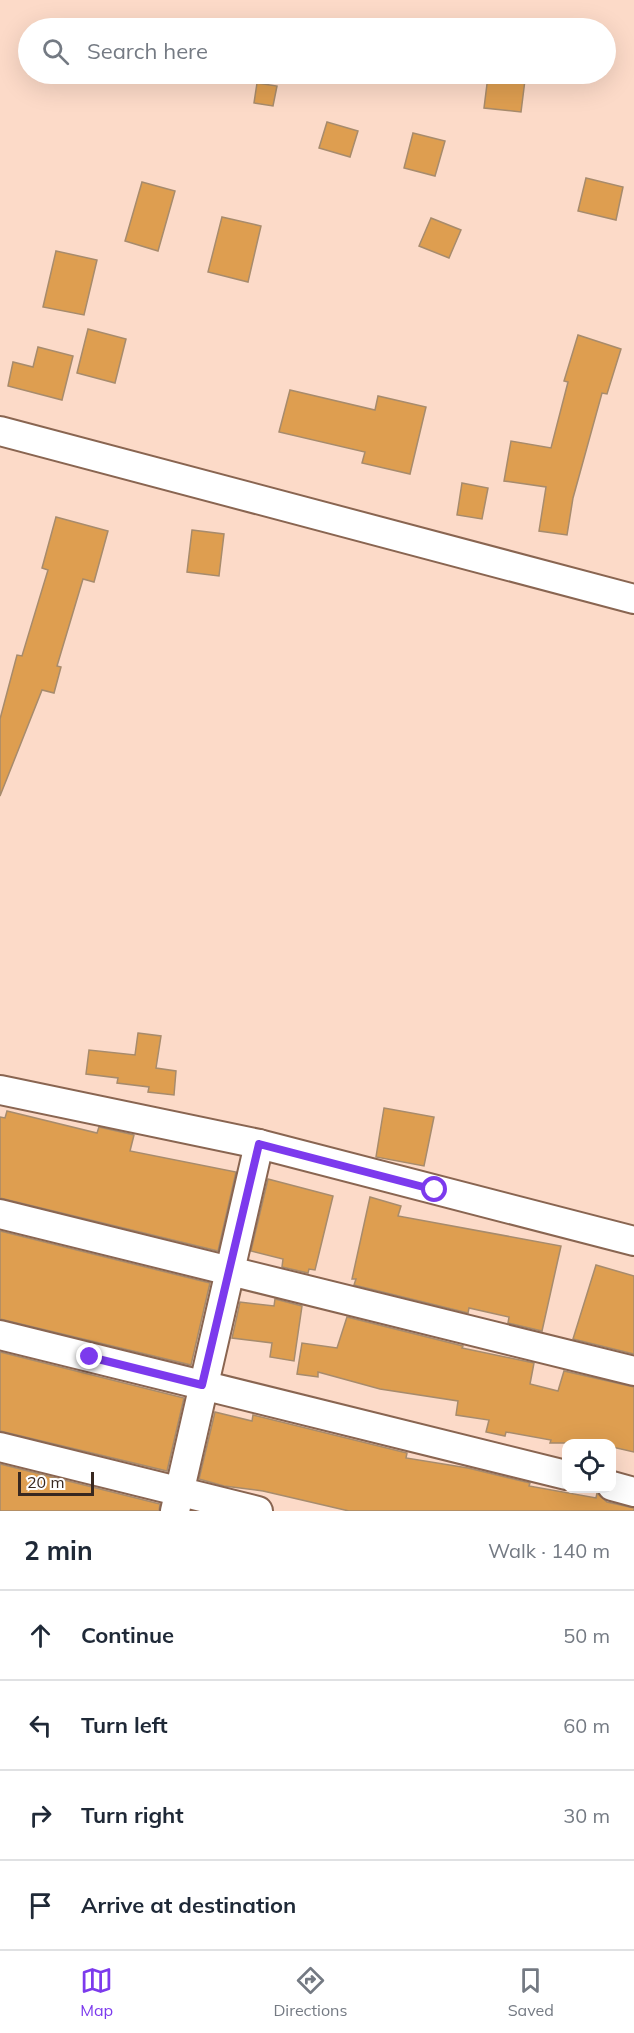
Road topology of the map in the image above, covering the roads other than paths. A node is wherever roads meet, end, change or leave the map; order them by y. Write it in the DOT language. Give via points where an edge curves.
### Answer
graph roads {
  1 [pos="0,431"];
  2 [pos="634,599"];
  3 [pos="0,1090"];
  4 [pos="259,1144"];
  5 [pos="0,1215"];
  6 [pos="634,1241"];
  7 [pos="230,1270"];
  8 [pos="0,1335"];
  9 [pos="634,1371"];
  10 [pos="202,1385"];
  11 [pos="0,1447"];
  12 [pos="562,1474"];
  13 [pos="616,1487"];
  14 [pos="634,1491"];
  15 [pos="177,1501"];
  16 [pos="258,1511"];
  1 -- 2 [label="street"];
  3 -- 4 [label="street"];
  4 -- 6 [label="street"];
  4 -- 7 [label="street"];
  5 -- 7 [label="street"];
  7 -- 9 [label="street"];
  7 -- 10 [label="street"];
  8 -- 10 [label="street"];
  10 -- 12 [label="street"];
  10 -- 15 [label="street"];
  11 -- 15 [label="street"];
  13 -- 14 [label="street"];
  15 -- 16 [label="street"];
}
